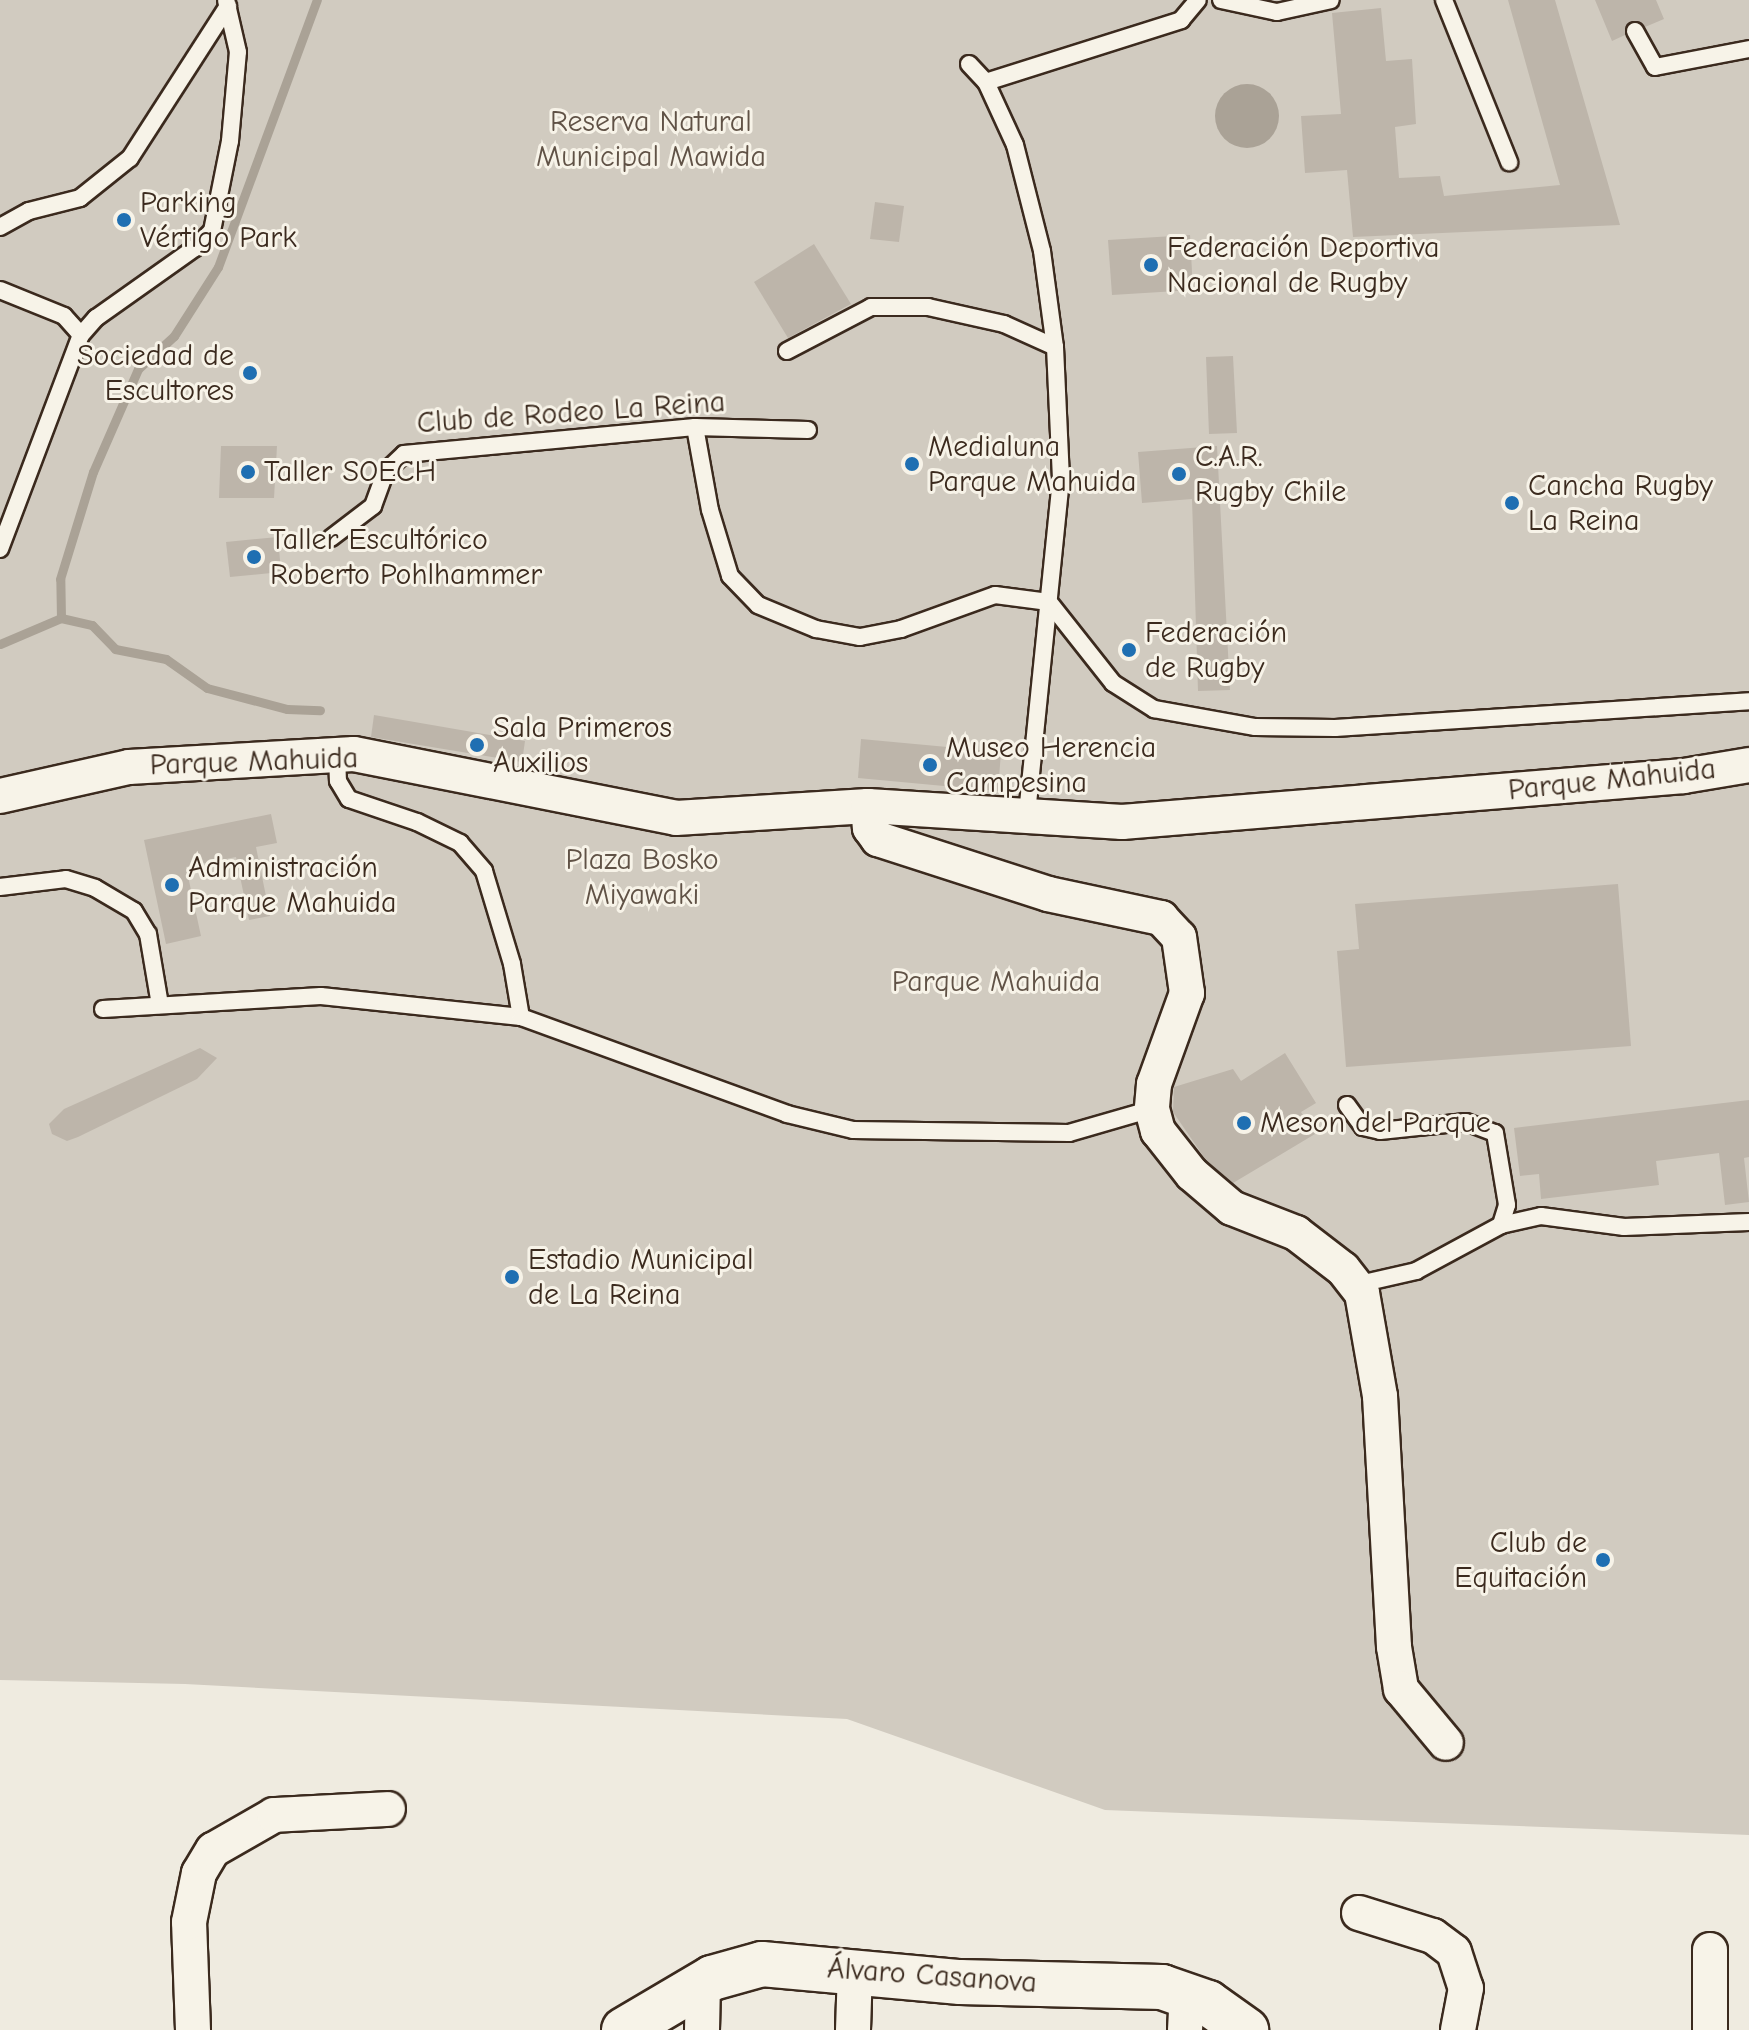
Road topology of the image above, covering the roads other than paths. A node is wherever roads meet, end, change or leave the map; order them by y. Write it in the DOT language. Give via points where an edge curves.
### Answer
graph roads {
  1 [pos="1198,0"];
  2 [pos="1221,0"];
  3 [pos="1331,0"];
  4 [pos="1444,0"];
  5 [pos="227,3"];
  6 [pos="1635,31"];
  7 [pos="1749,49"];
  8 [pos="969,64"];
  9 [pos="986,82"];
  10 [pos="1509,162"];
  11 [pos="0,227"];
  12 [pos="0,290"];
  13 [pos="81,335"];
  14 [pos="1055,347"];
  15 [pos="787,351"];
  16 [pos="695,427"];
  17 [pos="808,430"];
  18 [pos="331,538"];
  19 [pos="0,549"];
  20 [pos="1049,602"];
  21 [pos="1749,701"];
  22 [pos="337,754"];
  23 [pos="1749,765"];
  24 [pos="0,796"];
  25 [pos="868,806"];
  26 [pos="1027,816"];
  27 [pos="0,887"];
  28 [pos="160,1005"];
  29 [pos="103,1009"];
  30 [pos="521,1017"];
  31 [pos="1347,1105"];
  32 [pos="1152,1109"];
  33 [pos="1749,1222"];
  34 [pos="1501,1225"];
  35 [pos="1355,1285"];
  36 [pos="1446,1743"];
  37 [pos="388,1809"];
  38 [pos="1359,1913"];
  39 [pos="1710,1950"];
  40 [pos="855,1971"];
  41 [pos="703,1983"];
  42 [pos="1186,2012"];
  43 [pos="193,2030"];
  44 [pos="624,2030"];
  45 [pos="702,2030"];
  46 [pos="853,2030"];
  47 [pos="1246,2030"];
  48 [pos="1458,2030"];
  49 [pos="1710,2030"];
  1 -- 9 [label="lane" via="1181,20"];
  2 -- 3 [label="lane" via="1277,12"];
  4 -- 10 [label="lane"];
  5 -- 11 [label="lane" via="130,158 80,198 29,211"];
  5 -- 13 [label="lane" via="238,52 230,141 212,231"];
  6 -- 7 [label="lane" via="1655,67"];
  8 -- 9 [label="lane"];
  9 -- 14 [label="lane" via="1015,145 1042,251"];
  12 -- 13 [label="lane" via="64,316"];
  13 -- 19 [label="lane"];
  14 -- 15 [label="lane" via="1004,324 928,307 871,307"];
  14 -- 20 [label="lane" via="1061,479"];
  16 -- 17 [label="lane, Club de Rodeo La Reina"];
  16 -- 18 [label="lane, Club de Rodeo La Reina" via="404,454 386,471 373,506"];
  16 -- 20 [label="lane" via="710,510 730,576 758,605 816,629 860,637 901,629 995,595"];
  20 -- 21 [label="lane" via="1113,683 1154,709 1188,718 1335,728"];
  20 -- 26 [label="lane"];
  22 -- 24 [label="street, Parque Mahuida" via="129,767"];
  22 -- 25 [label="street, Parque Mahuida" via="676,818"];
  22 -- 30 [label="lane" via="338,781 349,799 460,843 484,871 512,964"];
  23 -- 26 [label="street, Parque Mahuida" via="1669,777 1122,822"];
  25 -- 26 [label="street, Parque Mahuida"];
  25 -- 32 [label="street" via="870,828 878,839 1048,894 1161,918 1179,937 1187,993 1154,1084"];
  27 -- 28 [label="lane" via="66,879 95,888 134,911 148,934"];
  28 -- 29 [label="lane"];
  28 -- 30 [label="lane" via="321,996"];
  30 -- 32 [label="lane" via="787,1114 853,1130 1069,1133"];
  31 -- 34 [label="lane" via="1363,1127 1380,1131 1466,1122 1495,1133 1507,1205"];
  32 -- 35 [label="street" via="1158,1131 1192,1174 1232,1208 1296,1233"];
  33 -- 34 [label="lane" via="1624,1227 1541,1216"];
  34 -- 35 [label="lane" via="1416,1271"];
  35 -- 36 [label="street" via="1371,1330 1380,1396 1401,1689"];
  37 -- 43 [label="street" via="274,1815 213,1850 199,1873 189,1922"];
  38 -- 48 [label="street" via="1433,1936 1454,1952 1466,1988"];
  39 -- 49 [label="street"];
  40 -- 41 [label="street, Álvaro Casanova" via="762,1964"];
  40 -- 42 [label="street, Álvaro Casanova" via="1014,1985 1137,1983"];
  40 -- 46 [label="street"];
  41 -- 44 [label="street, Álvaro Casanova"];
  41 -- 45 [label="street"];
  42 -- 47 [label="street, Álvaro Casanova"];
}
